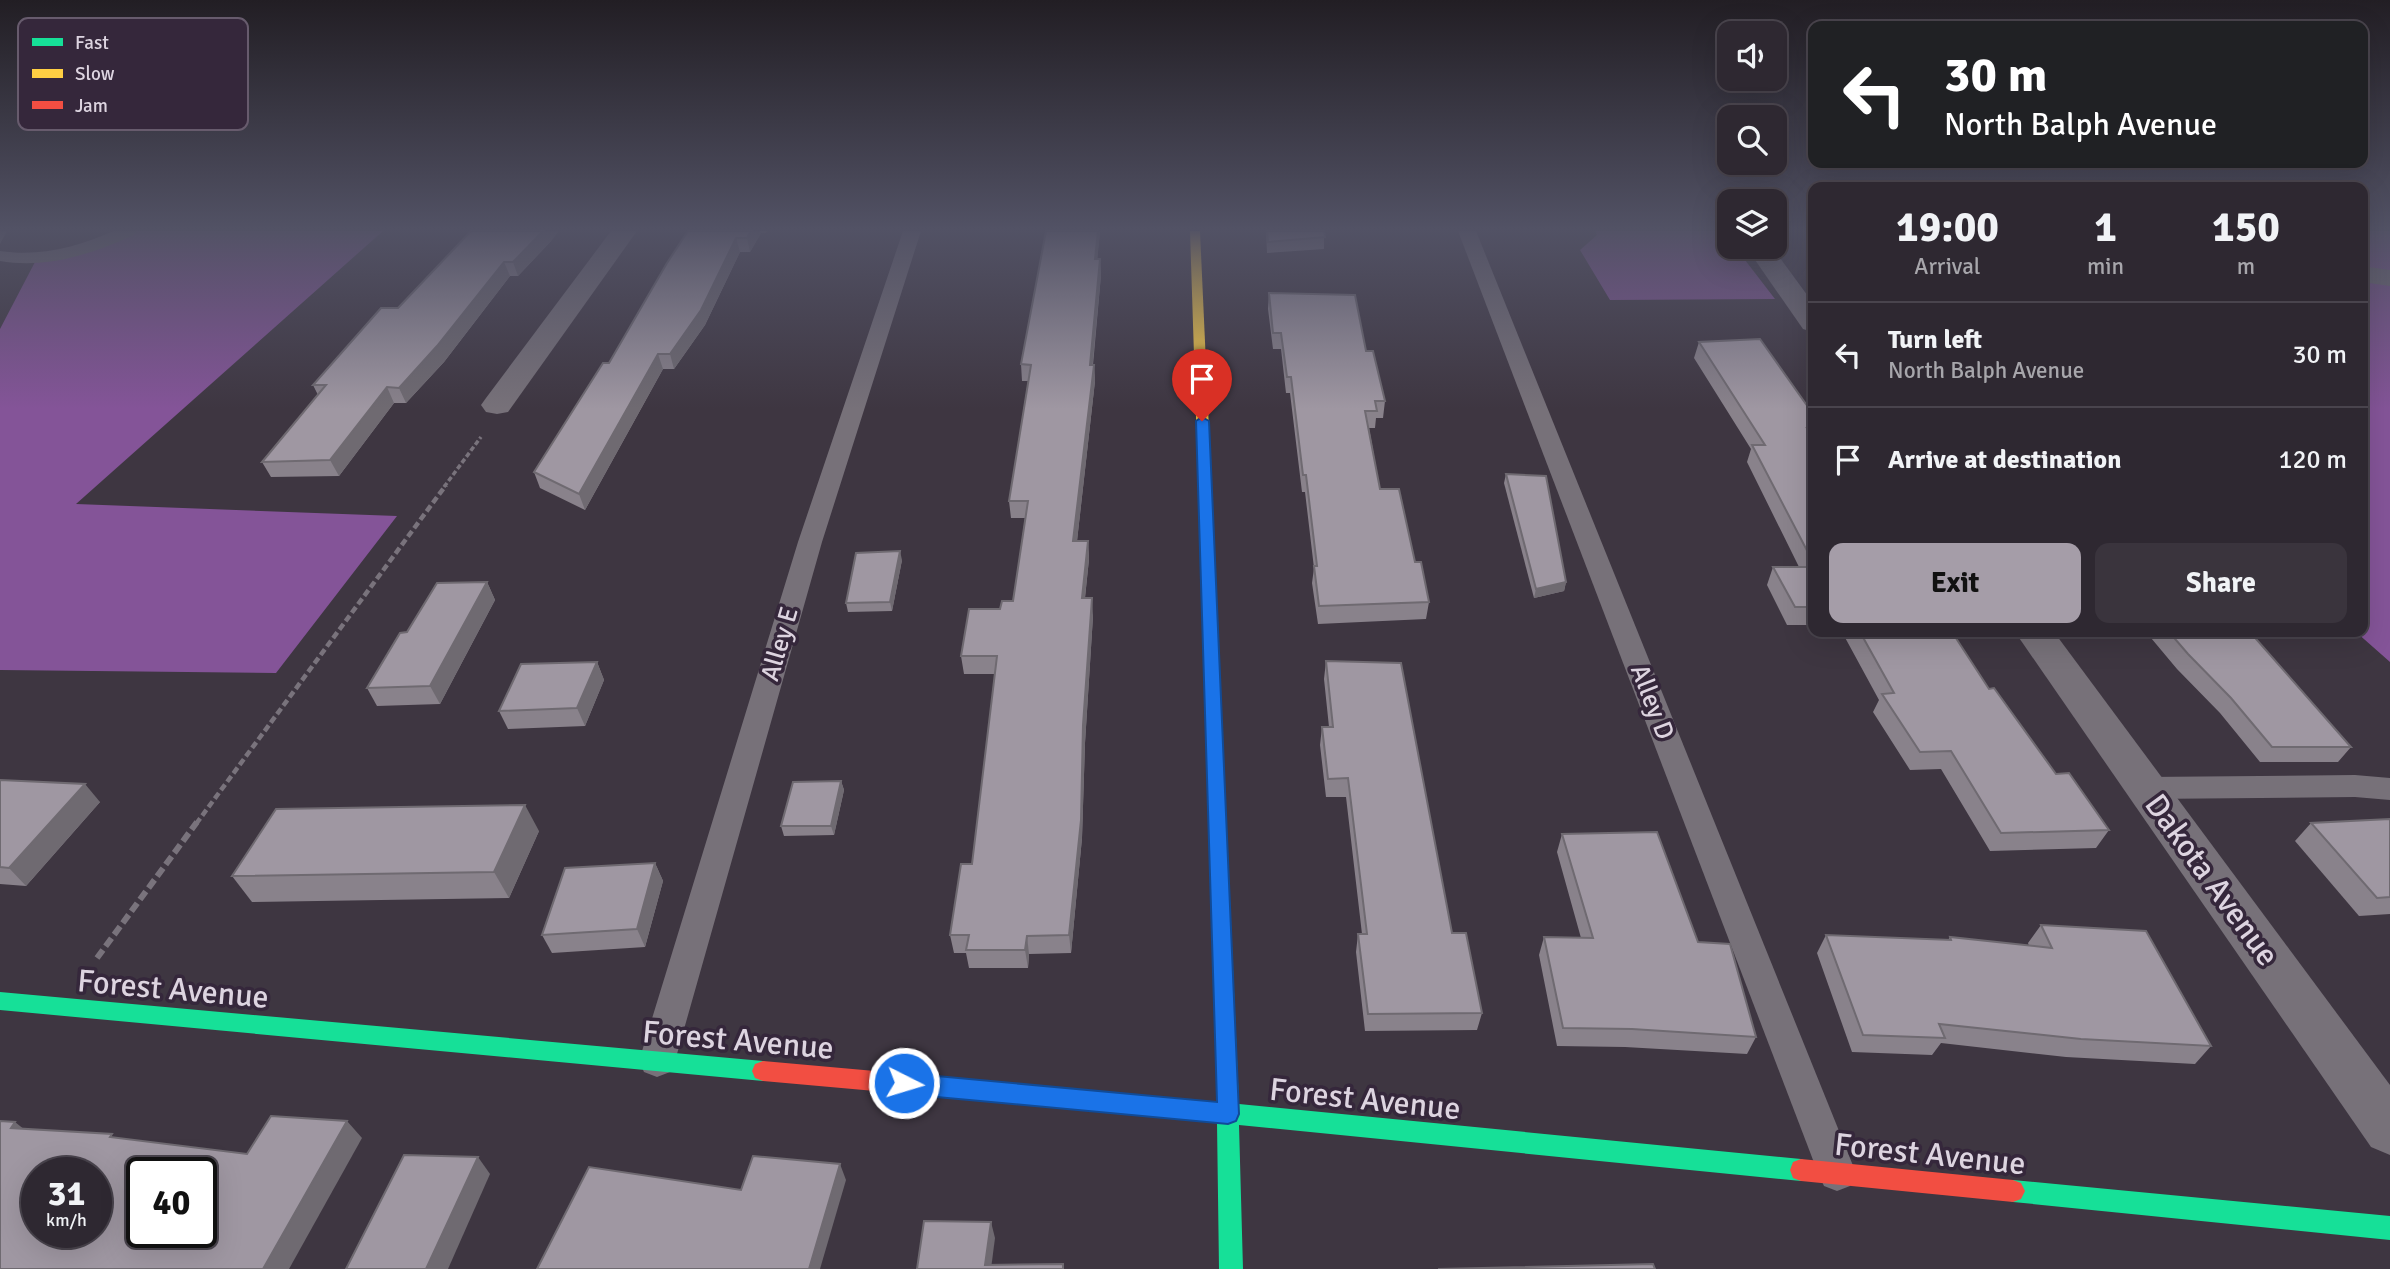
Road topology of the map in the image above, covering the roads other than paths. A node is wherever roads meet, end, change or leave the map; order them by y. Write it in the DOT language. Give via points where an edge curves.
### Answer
graph roads {
  1 [pos="581,290"];
  2 [pos="893,290"];
  3 [pos="1197,290"];
  4 [pos="1490,290"];
  5 [pos="1790,290"];
  6 [pos="1808,316"];
  7 [pos="497,405"];
  8 [pos="2038,637"];
  9 [pos="2147,788"];
  10 [pos="2390,789"];
  11 [pos="0,1001"];
  12 [pos="657,1061"];
  13 [pos="1228,1114"];
  14 [pos="2390,1129"];
  15 [pos="1837,1173"];
  16 [pos="2390,1228"];
  17 [pos="1231,1269"];
  1 -- 7 [label="street"];
  2 -- 12 [label="lane, Alley E" via="810,542"];
  3 -- 13 [label="street"];
  4 -- 15 [label="lane, Alley D"];
  5 -- 6 [label="street"];
  8 -- 9 [label="street, Dakota Avenue"];
  9 -- 10 [label="lane"];
  9 -- 14 [label="street, Dakota Avenue"];
  11 -- 12 [label="street, Forest Avenue"];
  12 -- 13 [label="street, Forest Avenue"];
  13 -- 15 [label="street, Forest Avenue"];
  13 -- 17 [label="street"];
  15 -- 16 [label="street, Forest Avenue"];
}
